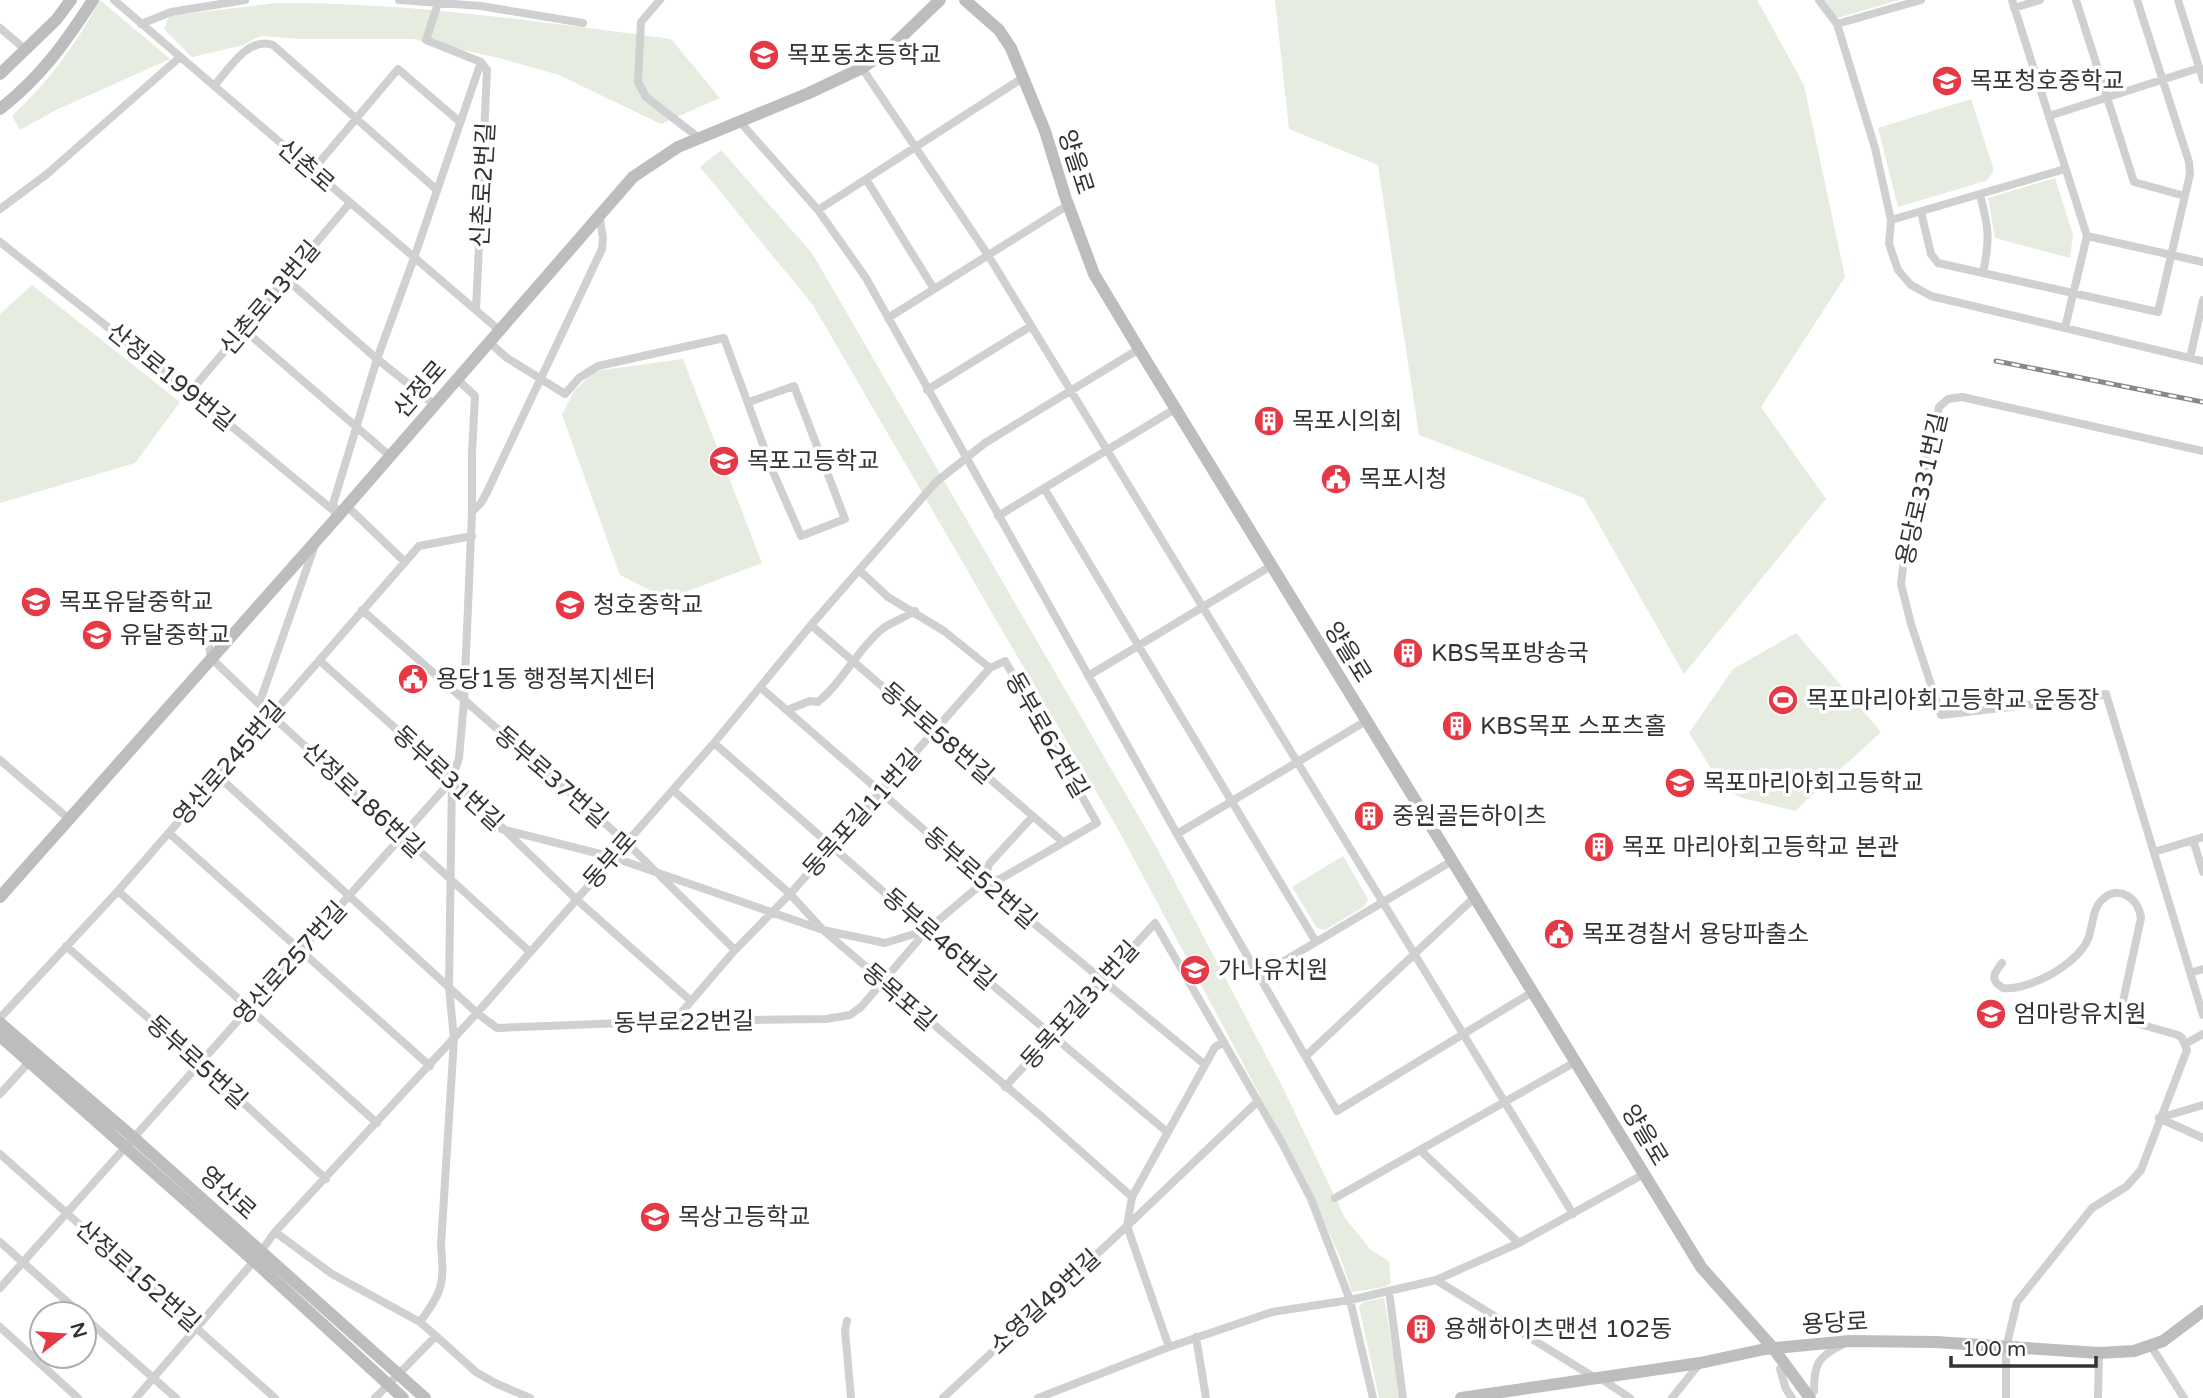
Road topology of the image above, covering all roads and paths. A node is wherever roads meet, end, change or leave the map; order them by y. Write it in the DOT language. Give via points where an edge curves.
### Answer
graph roads {
  1 [pos="71,0"];
  2 [pos="93,0"];
  3 [pos="114,0"];
  4 [pos="245,0"];
  5 [pos="400,0"];
  6 [pos="660,0"];
  7 [pos="940,0"];
  8 [pos="965,0"];
  9 [pos="1819,0"];
  10 [pos="1920,0"];
  11 [pos="2040,0"];
  12 [pos="2076,0"];
  13 [pos="2137,0"];
  14 [pos="2178,0"];
  15 [pos="439,1"];
  16 [pos="2013,4"];
  17 [pos="583,23"];
  18 [pos="141,24"];
  19 [pos="1837,24"];
  20 [pos="0,28"];
  21 [pos="26,50"];
  22 [pos="180,57"];
  23 [pos="481,62"];
  24 [pos="862,68"];
  25 [pos="2199,68"];
  26 [pos="0,74"];
  27 [pos="1024,78"];
  28 [pos="2162,80"];
  29 [pos="2203,80"];
  30 [pos="214,86"];
  31 [pos="2107,98"];
  32 [pos="0,109"];
  33 [pos="2049,116"];
  34 [pos="356,118"];
  35 [pos="460,122"];
  36 [pos="740,122"];
  37 [pos="699,138"];
  38 [pos="917,147"];
  39 [pos="2065,169"];
  40 [pos="312,171"];
  41 [pos="866,179"];
  42 [pos="437,190"];
  43 [pos="1980,195"];
  44 [pos="2185,196"];
  45 [pos="349,204"];
  46 [pos="1068,205"];
  47 [pos="0,209"];
  48 [pos="818,210"];
  49 [pos="1921,212"];
  50 [pos="599,215"];
  51 [pos="1891,220"];
  52 [pos="2087,236"];
  53 [pos="0,242"];
  54 [pos="988,255"];
  55 [pos="2171,255"];
  56 [pos="414,258"];
  57 [pos="2203,262"];
  58 [pos="1983,273"];
  59 [pos="285,278"];
  60 [pos="934,289"];
  61 [pos="2073,294"];
  62 [pos="2203,300"];
  63 [pos="476,310"];
  64 [pos="2202,315"];
  65 [pos="888,318"];
  66 [pos="1031,326"];
  67 [pos="2065,328"];
  68 [pos="243,329"];
  69 [pos="499,330"];
  70 [pos="489,342"];
  71 [pos="1139,349"];
  72 [pos="2190,358"];
  73 [pos="377,359"];
  74 [pos="2203,360"];
  75 [pos="457,379"];
  76 [pos="540,379"];
  77 [pos="927,390"];
  78 [pos="1070,390"];
  79 [pos="190,392"];
  80 [pos="749,402"];
  81 [pos="435,405"];
  82 [pos="1175,409"];
  83 [pos="356,425"];
  84 [pos="1107,450"];
  85 [pos="2203,451"];
  86 [pos="390,456"];
  87 [pos="965,457"];
  88 [pos="1044,488"];
  89 [pos="343,510"];
  90 [pos="472,512"];
  91 [pos="999,516"];
  92 [pos="472,536"];
  93 [pos="317,540"];
  94 [pos="405,562"];
  95 [pos="1271,566"];
  96 [pos="859,570"];
  97 [pos="1202,606"];
  98 [pos="362,610"];
  99 [pos="915,611"];
  100 [pos="811,625"];
  101 [pos="208,640"];
  102 [pos="1138,645"];
  103 [pos="211,657"];
  104 [pos="319,660"];
  105 [pos="854,662"];
  106 [pos="990,668"];
  107 [pos="1088,676"];
  108 [pos="760,687"];
  109 [pos="464,701"];
  110 [pos="259,704"];
  111 [pos="787,710"];
  112 [pos="271,716"];
  113 [pos="1366,720"];
  114 [pos="935,730"];
  115 [pos="714,743"];
  116 [pos="0,760"];
  117 [pos="1297,761"];
  118 [pos="218,776"];
  119 [pos="452,779"];
  120 [pos="673,789"];
  121 [pos="881,792"];
  122 [pos="1231,800"];
  123 [pos="1033,816"];
  124 [pos="69,818"];
  125 [pos="502,829"];
  126 [pos="169,833"];
  127 [pos="1177,834"];
  128 [pos="400,836"];
  129 [pos="2203,837"];
  130 [pos="2193,840"];
  131 [pos="626,842"];
  132 [pos="1063,842"];
  133 [pos="832,846"];
  134 [pos="2154,852"];
  135 [pos="612,857"];
  136 [pos="1452,861"];
  137 [pos="2203,872"];
  138 [pos="658,874"];
  139 [pos="451,882"];
  140 [pos="984,882"];
  141 [pos="118,891"];
  142 [pos="790,894"];
  143 [pos="350,895"];
  144 [pos="0,897"];
  145 [pos="1475,897"];
  146 [pos="576,899"];
  147 [pos="1382,902"];
  148 [pos="772,911"];
  149 [pos="823,930"];
  150 [pos="927,930"];
  151 [pos="1316,942"];
  152 [pos="66,946"];
  153 [pos="302,950"];
  154 [pos="735,950"];
  155 [pos="530,952"];
  156 [pos="1414,954"];
  157 [pos="2002,963"];
  158 [pos="2203,969"];
  159 [pos="2190,973"];
  160 [pos="1258,976"];
  161 [pos="1103,981"];
  162 [pos="883,983"];
  163 [pos="449,986"];
  164 [pos="1534,990"];
  165 [pos="691,1001"];
  166 [pos="250,1009"];
  167 [pos="2202,1009"];
  168 [pos="477,1013"];
  169 [pos="0,1018"];
  170 [pos="674,1021"];
  171 [pos="1463,1034"];
  172 [pos="2203,1034"];
  173 [pos="0,1036"];
  174 [pos="1053,1037"];
  175 [pos="454,1039"];
  176 [pos="1224,1042"];
  177 [pos="2185,1044"];
  178 [pos="1306,1056"];
  179 [pos="30,1061"];
  180 [pos="1577,1061"];
  181 [pos="201,1064"];
  182 [pos="1204,1064"];
  183 [pos="430,1066"];
  184 [pos="1006,1087"];
  185 [pos="0,1094"];
  186 [pos="1258,1101"];
  187 [pos="1505,1102"];
  188 [pos="2203,1105"];
  189 [pos="2159,1118"];
  190 [pos="377,1122"];
  191 [pos="1166,1132"];
  192 [pos="2203,1138"];
  193 [pos="130,1143"];
  194 [pos="1420,1150"];
  195 [pos="0,1154"];
  196 [pos="1644,1174"];
  197 [pos="326,1179"];
  198 [pos="1132,1197"];
  199 [pos="1335,1198"];
  200 [pos="1573,1214"];
  201 [pos="67,1215"];
  202 [pos="1127,1226"];
  203 [pos="275,1233"];
  204 [pos="0,1242"];
  205 [pos="1520,1243"];
  206 [pos="257,1256"];
  207 [pos="23,1263"];
  208 [pos="1436,1280"];
  209 [pos="0,1287"];
  210 [pos="1389,1291"];
  211 [pos="66,1300"];
  212 [pos="1350,1300"];
  213 [pos="2203,1311"];
  214 [pos="847,1321"];
  215 [pos="420,1322"];
  216 [pos="0,1327"];
  217 [pos="98,1328"];
  218 [pos="197,1328"];
  219 [pos="436,1336"];
  220 [pos="1196,1337"];
  221 [pos="1849,1342"];
  222 [pos="2151,1346"];
  223 [pos="1169,1347"];
  224 [pos="1769,1348"];
  225 [pos="2006,1348"];
  226 [pos="2099,1353"];
  227 [pos="1700,1363"];
  228 [pos="1784,1368"];
  229 [pos="398,1374"];
  230 [pos="154,1378"];
  231 [pos="1598,1378"];
  232 [pos="388,1385"];
  233 [pos="1814,1396"];
  234 [pos="78,1398"];
  235 [pos="136,1398"];
  236 [pos="176,1398"];
  237 [pos="275,1398"];
  238 [pos="375,1398"];
  239 [pos="403,1398"];
  240 [pos="425,1398"];
  241 [pos="530,1398"];
  242 [pos="851,1398"];
  243 [pos="943,1398"];
  244 [pos="1038,1398"];
  245 [pos="1206,1398"];
  246 [pos="1373,1398"];
  247 [pos="1403,1398"];
  248 [pos="1461,1398"];
  249 [pos="1630,1398"];
  250 [pos="1672,1398"];
  251 [pos="1791,1398"];
  252 [pos="1800,1398"];
  253 [pos="2006,1398"];
  254 [pos="2098,1398"];
  255 [pos="2184,1398"];
  1 -- 21 [label="street"];
  2 -- 32 [label="street" via="29,86"];
  3 -- 18 [label="street, 신촌로"];
  4 -- 18 [label="street" via="171,12"];
  5 -- 15 [label="street"];
  6 -- 37 [label="street" via="641,22 638,82 646,97"];
  7 -- 24 [label="street, 산정로" via="888,50"];
  8 -- 27 [label="street, 양을로" via="999,30"];
  9 -- 19 [label="street"];
  10 -- 19 [label="street"];
  11 -- 16 [label="street"];
  12 -- 31 [label="street"];
  13 -- 28 [label="street"];
  14 -- 25 [label="street"];
  15 -- 17 [label="street"];
  15 -- 23 [label="street" via="426,40"];
  16 -- 33 [label="street"];
  18 -- 22 [label="street, 신촌로"];
  19 -- 51 [label="street" via="1875,148"];
  20 -- 21 [label="street"];
  21 -- 26 [label="street"];
  22 -- 30 [label="street, 신촌로"];
  22 -- 47 [label="street" via="47,174"];
  23 -- 35 [label="street"];
  23 -- 63 [label="street, 신촌로2번길" via="486,65 488,84"];
  24 -- 36 [label="street, 산정로"];
  24 -- 38 [label="street"];
  25 -- 28 [label="street"];
  25 -- 29 [label="street"];
  27 -- 38 [label="street"];
  27 -- 46 [label="street, 양을로"];
  28 -- 31 [label="street"];
  28 -- 44 [label="street" via="2189,162"];
  30 -- 34 [label="street" via="252,45 264,41"];
  30 -- 40 [label="street, 신촌로"];
  31 -- 33 [label="street"];
  31 -- 44 [label="street" via="2134,182"];
  33 -- 39 [label="street"];
  34 -- 35 [label="street" via="398,69"];
  34 -- 40 [label="street"];
  34 -- 42 [label="street"];
  35 -- 42 [label="street"];
  36 -- 37 [label="street, 산정로"];
  36 -- 48 [label="street"];
  37 -- 50 [label="street, 산정로" via="638,173"];
  38 -- 41 [label="street"];
  38 -- 54 [label="street"];
  39 -- 43 [label="street"];
  39 -- 52 [label="street"];
  40 -- 45 [label="street, 신촌로"];
  41 -- 48 [label="street"];
  41 -- 60 [label="street"];
  42 -- 56 [label="street"];
  43 -- 49 [label="street"];
  43 -- 58 [label="street" via="1989,243"];
  44 -- 55 [label="street"];
  45 -- 56 [label="street, 신촌로"];
  45 -- 59 [label="street, 신촌로13번길"];
  46 -- 54 [label="street"];
  46 -- 71 [label="street, 양을로" via="1094,274"];
  48 -- 65 [label="street"];
  49 -- 51 [label="street"];
  49 -- 58 [label="street" via="1931,254 1938,263"];
  50 -- 69 [label="street, 산정로"];
  50 -- 76 [label="street" via="602,249"];
  51 -- 67 [label="street" via="1889,244 1898,270 1911,285 1931,296"];
  52 -- 55 [label="street"];
  52 -- 61 [label="street"];
  53 -- 79 [label="street, 산정로199번길"];
  54 -- 60 [label="street"];
  54 -- 66 [label="street"];
  55 -- 57 [label="street"];
  55 -- 61 [label="street" via="2158,312"];
  56 -- 63 [label="street, 신촌로"];
  56 -- 73 [label="street"];
  58 -- 61 [label="street"];
  59 -- 68 [label="street, 신촌로13번길"];
  59 -- 73 [label="street"];
  60 -- 65 [label="street"];
  61 -- 67 [label="street"];
  62 -- 64 [label="street"];
  63 -- 69 [label="street, 신촌로"];
  64 -- 72 [label="street"];
  65 -- 77 [label="street"];
  66 -- 77 [label="street"];
  66 -- 78 [label="street"];
  67 -- 72 [label="street"];
  68 -- 79 [label="street, 신촌로13번길"];
  68 -- 83 [label="street"];
  69 -- 70 [label="street, 산정로"];
  70 -- 75 [label="street, 산정로"];
  70 -- 76 [label="street"];
  71 -- 78 [label="street, 동부로"];
  71 -- 82 [label="street, 양을로"];
  72 -- 74 [label="street"];
  73 -- 81 [label="street"];
  73 -- 83 [label="street"];
  75 -- 81 [label="street, 산정로"];
  75 -- 90 [label="street" via="475,396"];
  76 -- 80 [label="street" via="565,394 598,366 724,338"];
  76 -- 90 [label="street" via="487,492"];
  77 -- 87 [label="street"];
  78 -- 84 [label="street"];
  78 -- 87 [label="street, 동부로"];
  79 -- 89 [label="street, 산정로199번길"];
  80 -- 80 [label="street" via="794,386 845,519 801,536"];
  81 -- 86 [label="street, 산정로"];
  82 -- 84 [label="street"];
  82 -- 95 [label="street, 양을로"];
  83 -- 86 [label="street"];
  83 -- 89 [label="street" via="333,504"];
  84 -- 88 [label="street"];
  84 -- 97 [label="street"];
  85 -- 134 [label="street, 용당로331번길" via="1962,397 1948,399 1939,407 1902,572 1906,606 1941,715 2106,694"];
  86 -- 89 [label="street, 산정로"];
  87 -- 91 [label="street"];
  87 -- 96 [label="street, 동부로" via="936,482"];
  88 -- 91 [label="street"];
  88 -- 102 [label="street"];
  89 -- 93 [label="street, 산정로"];
  89 -- 94 [label="street, 산정로199번길"];
  90 -- 92 [label="street"];
  91 -- 107 [label="street"];
  92 -- 94 [label="street, 영산로245번길" via="419,546"];
  92 -- 109 [label="street"];
  93 -- 103 [label="street, 산정로"];
  93 -- 110 [label="street"];
  94 -- 98 [label="street, 영산로245번길"];
  95 -- 97 [label="street"];
  95 -- 113 [label="street, 양을로"];
  96 -- 99 [label="street, 동부로62번길" via="888,597"];
  96 -- 100 [label="street, 동부로"];
  97 -- 102 [label="street"];
  97 -- 117 [label="street"];
  98 -- 104 [label="street, 영산로245번길"];
  98 -- 109 [label="street, 동부로37번길"];
  99 -- 105 [label="street" via="881,629"];
  99 -- 106 [label="street, 동부로62번길"];
  100 -- 105 [label="street, 동부로58번길"];
  100 -- 108 [label="street, 동부로"];
  101 -- 103 [label="street"];
  102 -- 107 [label="street"];
  102 -- 122 [label="street"];
  103 -- 110 [label="street, 산정로186번길"];
  103 -- 124 [label="street, 산정로"];
  104 -- 112 [label="street, 영산로245번길"];
  104 -- 119 [label="street, 동부로31번길"];
  105 -- 111 [label="street" via="818,702"];
  105 -- 114 [label="street, 동부로58번길"];
  106 -- 114 [label="street, 동목포길11번길"];
  106 -- 132 [label="street, 동부로62번길" via="1005,661 1097,823"];
  107 -- 127 [label="street"];
  108 -- 111 [label="street, 동부로52번길"];
  108 -- 115 [label="street, 동부로"];
  109 -- 119 [label="street" via="459,758"];
  109 -- 131 [label="street, 동부로37번길"];
  110 -- 112 [label="street, 산정로186번길"];
  111 -- 121 [label="street, 동부로52번길"];
  112 -- 118 [label="street, 영산로245번길"];
  112 -- 128 [label="street, 산정로186번길"];
  113 -- 117 [label="street"];
  113 -- 136 [label="street, 양을로"];
  114 -- 121 [label="street, 동목포길11번길"];
  114 -- 123 [label="street, 동부로58번길"];
  115 -- 120 [label="street, 동부로"];
  115 -- 133 [label="street, 동부로46번길"];
  116 -- 124 [label="street"];
  117 -- 122 [label="street"];
  117 -- 147 [label="street"];
  118 -- 126 [label="street, 영산로245번길"];
  118 -- 143 [label="street, 동부로22번길"];
  119 -- 125 [label="street, 동부로31번길"];
  119 -- 128 [label="street, 영산로257번길"];
  119 -- 139 [label="street"];
  120 -- 131 [label="street, 동부로"];
  120 -- 142 [label="street, 동목포길"];
  121 -- 133 [label="street, 동목포길11번길"];
  121 -- 140 [label="street, 동부로52번길"];
  122 -- 127 [label="street"];
  122 -- 151 [label="street"];
  123 -- 132 [label="street, 동부로58번길"];
  123 -- 140 [label="street" via="989,864"];
  124 -- 144 [label="street, 산정로"];
  125 -- 135 [label="street"];
  125 -- 146 [label="street, 동부로31번길"];
  126 -- 141 [label="street, 영산로245번길"];
  126 -- 153 [label="street"];
  127 -- 160 [label="street"];
  128 -- 139 [label="street, 산정로186번길"];
  128 -- 143 [label="street, 영산로257번길"];
  129 -- 130 [label="street"];
  130 -- 134 [label="street"];
  130 -- 137 [label="street"];
  131 -- 135 [label="street, 동부로"];
  131 -- 138 [label="street, 동부로37번길"];
  132 -- 140 [label="street" via="1000,878"];
  133 -- 142 [label="street, 동목포길11번길"];
  133 -- 150 [label="street, 동부로46번길"];
  134 -- 159 [label="street, 용당로331번길"];
  135 -- 138 [label="street"];
  135 -- 146 [label="street, 동부로"];
  136 -- 145 [label="street, 양을로"];
  136 -- 147 [label="street"];
  138 -- 148 [label="street"];
  138 -- 154 [label="street, 동부로37번길"];
  139 -- 155 [label="street, 산정로186번길"];
  139 -- 163 [label="street"];
  140 -- 150 [label="street"];
  140 -- 161 [label="street, 동부로52번길"];
  141 -- 152 [label="street, 영산로245번길"];
  141 -- 166 [label="street"];
  142 -- 148 [label="street, 동목포길11번길"];
  142 -- 149 [label="street, 동목포길"];
  143 -- 153 [label="street, 영산로257번길"];
  143 -- 163 [label="street, 동부로22번길"];
  145 -- 156 [label="street"];
  145 -- 164 [label="street, 양을로"];
  146 -- 155 [label="street, 동부로"];
  146 -- 165 [label="street, 동부로31번길"];
  147 -- 151 [label="street"];
  147 -- 156 [label="street"];
  148 -- 149 [label="street"];
  148 -- 154 [label="street, 동목포길11번길"];
  149 -- 150 [label="street" via="885,943"];
  149 -- 162 [label="street, 동목포길"];
  150 -- 162 [label="street, 동부로22번길"];
  150 -- 174 [label="street, 동부로46번길"];
  151 -- 160 [label="street"];
  152 -- 169 [label="street, 영산로245번길"];
  152 -- 181 [label="street, 동부로5번길"];
  153 -- 166 [label="street, 영산로257번길"];
  153 -- 183 [label="street"];
  154 -- 165 [label="street, 동목포길11번길"];
  155 -- 168 [label="street, 동부로"];
  156 -- 171 [label="street"];
  156 -- 178 [label="street"];
  157 -- 177 [label="street" via="1993,978 2003,988 2025,986 2049,975 2087,943 2103,899 2127,895 2137,904 2141,918 2123,1012 2132,1022 2178,1035"];
  158 -- 159 [label="street"];
  159 -- 167 [label="street, 용당로331번길"];
  160 -- 178 [label="street"];
  161 -- 174 [label="street, 동목포길31번길"];
  161 -- 176 [label="street, 동목포길31번길" via="1155,923"];
  161 -- 182 [label="street, 동부로52번길"];
  162 -- 170 [label="street, 동부로22번길" via="857,1011 835,1018"];
  162 -- 184 [label="street, 동목포길"];
  163 -- 168 [label="street, 동부로22번길"];
  163 -- 175 [label="street"];
  164 -- 171 [label="street"];
  164 -- 180 [label="street, 양을로"];
  165 -- 170 [label="street, 동목포길11번길"];
  166 -- 181 [label="street, 영산로257번길"];
  166 -- 190 [label="street"];
  168 -- 170 [label="street, 동부로22번길" via="497,1028"];
  168 -- 175 [label="street, 동부로"];
  169 -- 193 [label="street, 영산로"];
  171 -- 178 [label="street" via="1337,1111"];
  171 -- 187 [label="street"];
  172 -- 177 [label="street"];
  173 -- 179 [label="street, 영산로"];
  174 -- 184 [label="street, 동목포길31번길"];
  174 -- 191 [label="street, 동부로46번길"];
  175 -- 183 [label="street, 동부로"];
  175 -- 215 [label="street" via="441,1245 444,1279"];
  176 -- 182 [label="street" via="1214,1047"];
  176 -- 186 [label="street"];
  177 -- 189 [label="street"];
  179 -- 185 [label="street"];
  179 -- 193 [label="street, 영산로"];
  180 -- 187 [label="street"];
  180 -- 196 [label="street, 양을로"];
  181 -- 193 [label="street, 영산로257번길"];
  181 -- 197 [label="street, 동부로5번길"];
  182 -- 191 [label="street"];
  183 -- 190 [label="street, 동부로"];
  184 -- 198 [label="street, 동목포길"];
  186 -- 202 [label="street, 소영길49번길"];
  186 -- 212 [label="street" via="1311,1199"];
  187 -- 194 [label="street"];
  187 -- 200 [label="street"];
  188 -- 189 [label="street"];
  189 -- 192 [label="street"];
  189 -- 225 [label="street" via="2141,1170 2127,1186 2092,1208 2017,1302"];
  190 -- 197 [label="street, 동부로"];
  191 -- 198 [label="street"];
  193 -- 201 [label="street, 영산로257번길"];
  193 -- 206 [label="street, 영산로"];
  194 -- 199 [label="street"];
  194 -- 205 [label="street"];
  195 -- 201 [label="street, 산정로152번길"];
  196 -- 200 [label="street"];
  196 -- 224 [label="street, 양을로" via="1701,1267"];
  197 -- 203 [label="street, 동부로"];
  198 -- 202 [label="street"];
  200 -- 205 [label="street"];
  201 -- 207 [label="street, 영산로257번길"];
  201 -- 218 [label="street, 산정로152번길"];
  202 -- 223 [label="street"];
  202 -- 243 [label="street, 소영길49번길"];
  203 -- 206 [label="street, 동부로"];
  203 -- 215 [label="street" via="340,1279"];
  204 -- 207 [label="street"];
  205 -- 208 [label="street"];
  206 -- 218 [label="street, 동부로"];
  206 -- 229 [label="street, 영산로"];
  206 -- 232 [label="street, 영산로"];
  207 -- 209 [label="street, 영산로257번길"];
  207 -- 211 [label="street"];
  208 -- 210 [label="street"];
  208 -- 231 [label="street"];
  210 -- 212 [label="street"];
  210 -- 247 [label="street"];
  212 -- 220 [label="street" via="1272,1312"];
  212 -- 246 [label="street"];
  213 -- 222 [label="street, 용당로"];
  214 -- 242 [label="street"];
  215 -- 219 [label="street"];
  216 -- 234 [label="street"];
  217 -- 230 [label="street"];
  218 -- 230 [label="street, 동부로"];
  218 -- 237 [label="street, 산정로152번길"];
  219 -- 229 [label="street"];
  219 -- 241 [label="street" via="476,1372"];
  220 -- 223 [label="street"];
  220 -- 245 [label="street"];
  221 -- 224 [label="street, 용당로"];
  221 -- 225 [label="street, 용당로"];
  221 -- 233 [label="street" via="1826,1353 1814,1369"];
  222 -- 226 [label="street, 용당로" via="2134,1352"];
  222 -- 255 [label="street"];
  223 -- 244 [label="street"];
  224 -- 227 [label="street, 용당로"];
  224 -- 228 [label="street, 양을로"];
  225 -- 226 [label="street, 용당로"];
  225 -- 253 [label="street"];
  226 -- 254 [label="street"];
  227 -- 231 [label="street, 용당로"];
  227 -- 250 [label="street"];
  228 -- 233 [label="street, 양을로"];
  228 -- 251 [label="street"];
  228 -- 252 [label="street, 양을로"];
  229 -- 232 [label="street"];
  229 -- 240 [label="street, 영산로"];
  230 -- 235 [label="street, 동부로"];
  230 -- 236 [label="street"];
  231 -- 248 [label="street, 용당로"];
  231 -- 249 [label="street"];
  232 -- 238 [label="street"];
  232 -- 239 [label="street, 영산로"];
}
